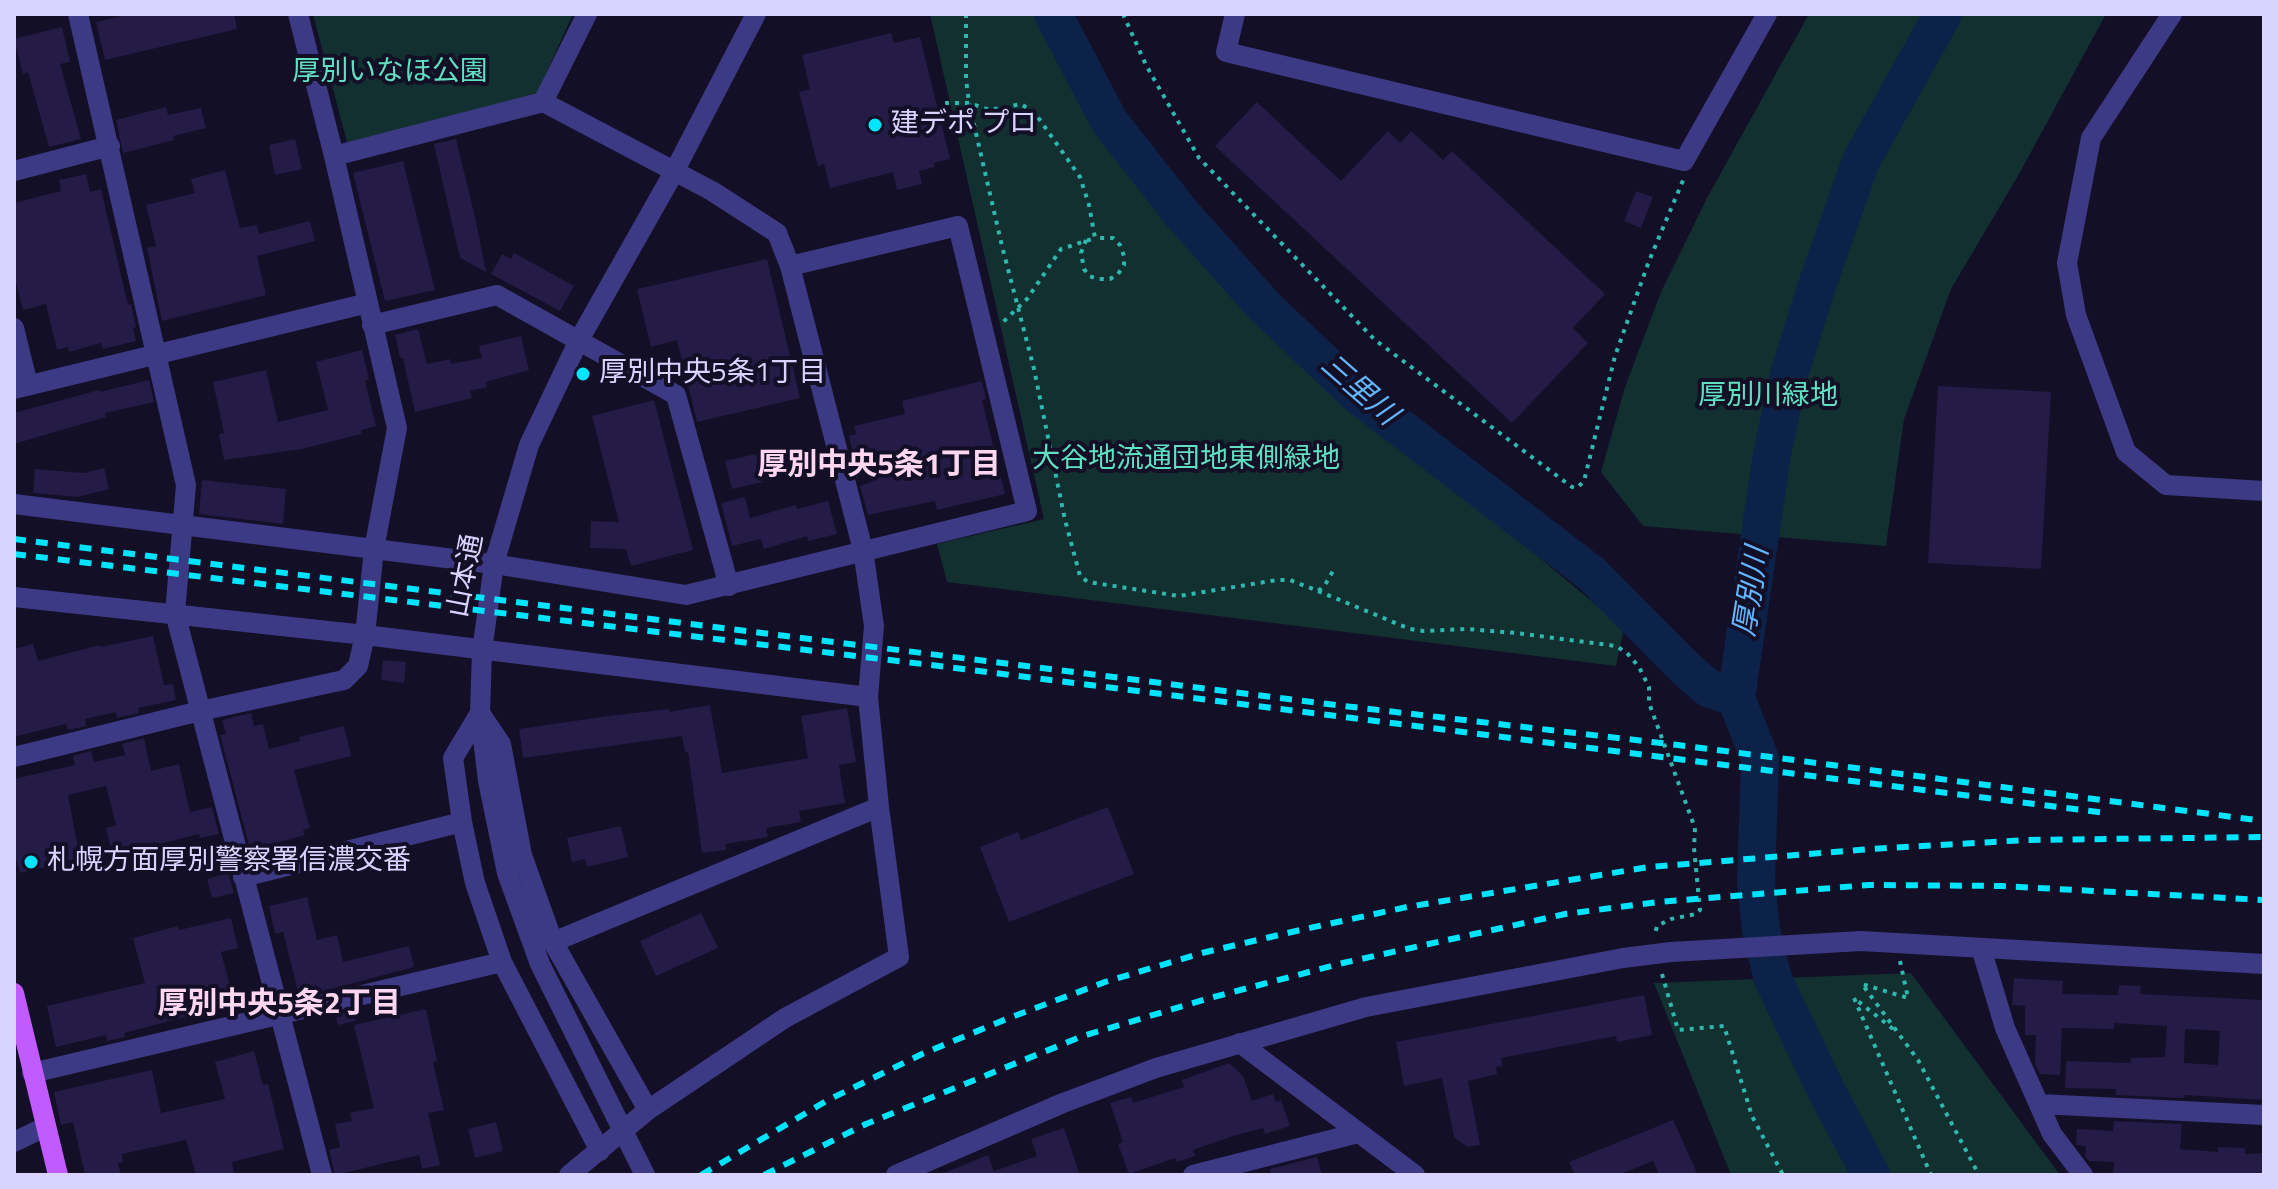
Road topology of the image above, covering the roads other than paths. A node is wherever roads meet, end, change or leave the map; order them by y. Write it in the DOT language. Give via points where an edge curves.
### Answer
graph roads {
  1 [pos="78,14"];
  2 [pos="298,14"];
  3 [pos="587,14"];
  4 [pos="756,14"];
  5 [pos="1235,14"];
  6 [pos="1767,14"];
  7 [pos="2172,14"];
  8 [pos="543,102"];
  9 [pos="110,146"];
  10 [pos="334,156"];
  11 [pos="14,171"];
  12 [pos="674,172"];
  13 [pos="790,266"];
  14 [pos="368,303"];
  15 [pos="372,325"];
  16 [pos="14,328"];
  17 [pos="579,340"];
  18 [pos="157,354"];
  19 [pos="21,387"];
  20 [pos="2264,491"];
  21 [pos="14,504"];
  22 [pos="184,525"];
  23 [pos="374,549"];
  24 [pos="863,550"];
  25 [pos="494,564"];
  26 [pos="729,586"];
  27 [pos="14,597"];
  28 [pos="175,613"];
  29 [pos="365,635"];
  30 [pos="482,651"];
  31 [pos="868,697"];
  32 [pos="200,711"];
  33 [pos="480,713"];
  34 [pos="14,757"];
  35 [pos="879,807"];
  36 [pos="462,822"];
  37 [pos="243,877"];
  38 [pos="553,942"];
  39 [pos="1981,948"];
  40 [pos="502,962"];
  41 [pos="2264,964"];
  42 [pos="14,993"];
  43 [pos="279,1015"];
  44 [pos="17,1023"];
  45 [pos="1240,1043"];
  46 [pos="32,1073"];
  47 [pos="2039,1104"];
  48 [pos="648,1110"];
  49 [pos="2264,1115"];
  50 [pos="45,1127"];
  51 [pos="1358,1133"];
  52 [pos="14,1142"];
  53 [pos="600,1151"];
  54 [pos="1204,1174"];
  55 [pos="58,1175"];
  56 [pos="322,1175"];
  57 [pos="569,1175"];
  58 [pos="645,1175"];
  59 [pos="896,1175"];
  60 [pos="1415,1175"];
  61 [pos="2083,1175"];
  1 -- 9 [label="street"];
  2 -- 10 [label="street"];
  3 -- 8 [label="street"];
  4 -- 12 [label="street, 山本通"];
  5 -- 6 [label="street" via="1226,52 1684,161"];
  7 -- 20 [label="street" via="2091,138 2067,263 2076,315 2126,452 2166,485"];
  8 -- 10 [label="street"];
  8 -- 12 [label="street"];
  9 -- 11 [label="street"];
  9 -- 18 [label="street"];
  10 -- 14 [label="street"];
  12 -- 13 [label="street" via="777,233"];
  12 -- 17 [label="street, 山本通"];
  13 -- 24 [label="street"];
  13 -- 24 [label="street" via="958,226 1027,511"];
  14 -- 15 [label="street"];
  14 -- 18 [label="street"];
  15 -- 17 [label="street" via="497,295"];
  15 -- 23 [label="street" via="397,428"];
  16 -- 19 [label="street"];
  17 -- 25 [label="street, 山本通" via="529,445"];
  17 -- 26 [label="street" via="676,395"];
  18 -- 19 [label="street"];
  18 -- 22 [label="street" via="186,485"];
  21 -- 22 [label="street"];
  22 -- 23 [label="street"];
  22 -- 28 [label="street"];
  23 -- 25 [label="street"];
  23 -- 29 [label="street"];
  24 -- 26 [label="street"];
  24 -- 31 [label="street" via="874,626"];
  25 -- 26 [label="street" via="686,595"];
  25 -- 30 [label="street, 山本通"];
  27 -- 28 [label="street"];
  28 -- 29 [label="street"];
  28 -- 32 [label="street"];
  29 -- 30 [label="street"];
  29 -- 32 [label="street" via="358,666 344,680"];
  30 -- 31 [label="street"];
  30 -- 33 [label="street, 山本通"];
  31 -- 35 [label="street"];
  32 -- 34 [label="street"];
  32 -- 37 [label="street"];
  33 -- 36 [label="street" via="453,758"];
  33 -- 38 [label="street" via="501,744 522,855"];
  33 -- 58 [label="street, 山本通" via="507,873 540,964"];
  35 -- 38 [label="street"];
  35 -- 48 [label="street" via="899,957 785,1018"];
  36 -- 37 [label="street"];
  36 -- 40 [label="street" via="475,883"];
  37 -- 43 [label="street"];
  38 -- 48 [label="street"];
  39 -- 41 [label="street"];
  39 -- 45 [label="street" via="1861,941 1623,958 1366,1007"];
  39 -- 47 [label="street" via="2005,1028"];
  40 -- 43 [label="street"];
  40 -- 53 [label="street"];
  42 -- 44 [label="main road"];
  43 -- 46 [label="street"];
  43 -- 56 [label="street"];
  44 -- 46 [label="main road"];
  45 -- 51 [label="street"];
  45 -- 59 [label="street" via="1063,1103"];
  46 -- 50 [label="main road"];
  47 -- 49 [label="street"];
  47 -- 61 [label="street" via="2052,1134"];
  48 -- 53 [label="street"];
  50 -- 52 [label="street"];
  50 -- 55 [label="main road"];
  51 -- 54 [label="street"];
  51 -- 60 [label="street"];
  53 -- 57 [label="street"];
}
